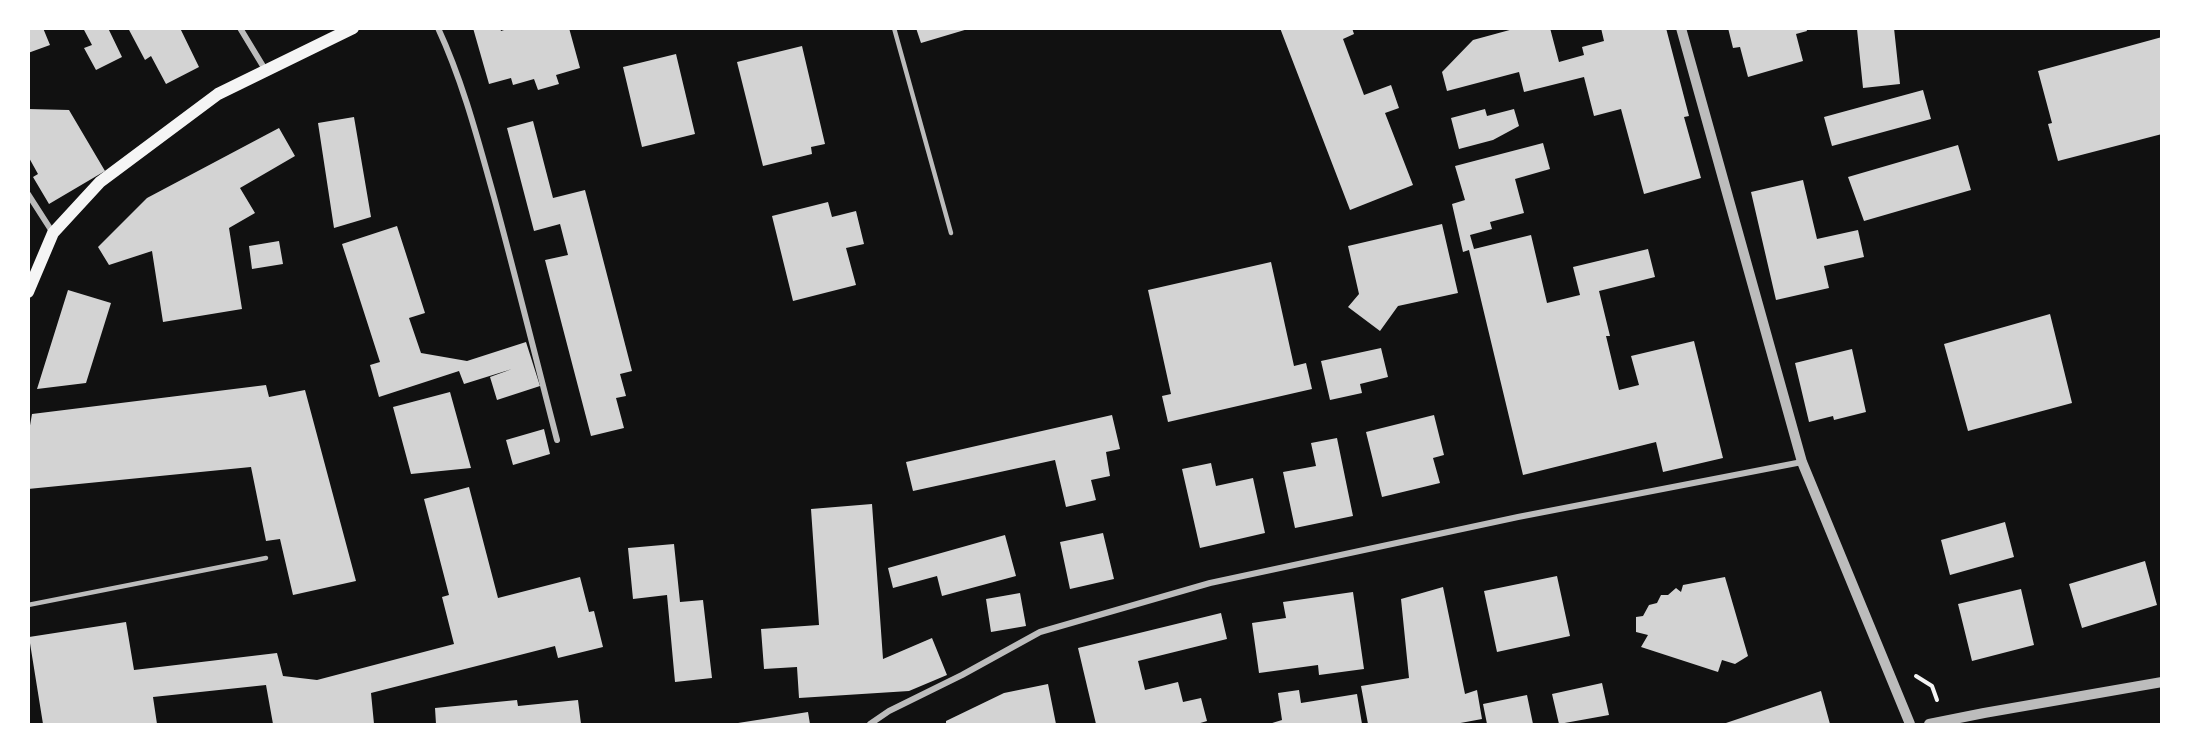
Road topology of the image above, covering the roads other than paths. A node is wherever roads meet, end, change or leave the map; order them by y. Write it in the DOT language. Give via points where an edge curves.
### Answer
graph roads {
  1 [pos="240,28"];
  2 [pos="353,28"];
  3 [pos="438,28"];
  4 [pos="894,28"];
  5 [pos="1681,28"];
  6 [pos="267,71"];
  7 [pos="28,194"];
  8 [pos="54,233"];
  9 [pos="951,233"];
  10 [pos="28,292"];
  11 [pos="557,440"];
  12 [pos="1802,462"];
  13 [pos="266,558"];
  14 [pos="28,605"];
  15 [pos="2162,682"];
  16 [pos="870,724"];
  17 [pos="1910,724"];
  18 [pos="1929,724"];
  1 -- 6 [label="street"];
  2 -- 6 [label="main road"];
  3 -- 11 [label="street" via="454,64 481,151"];
  4 -- 9 [label="lane"];
  5 -- 12 [label="street"];
  6 -- 8 [label="main road" via="218,94 109,175"];
  7 -- 8 [label="street"];
  8 -- 10 [label="main road"];
  12 -- 16 [label="street" via="1210,583 1040,632"];
  12 -- 17 [label="street"];
  13 -- 14 [label="lane"];
  15 -- 18 [label="street"];
}
